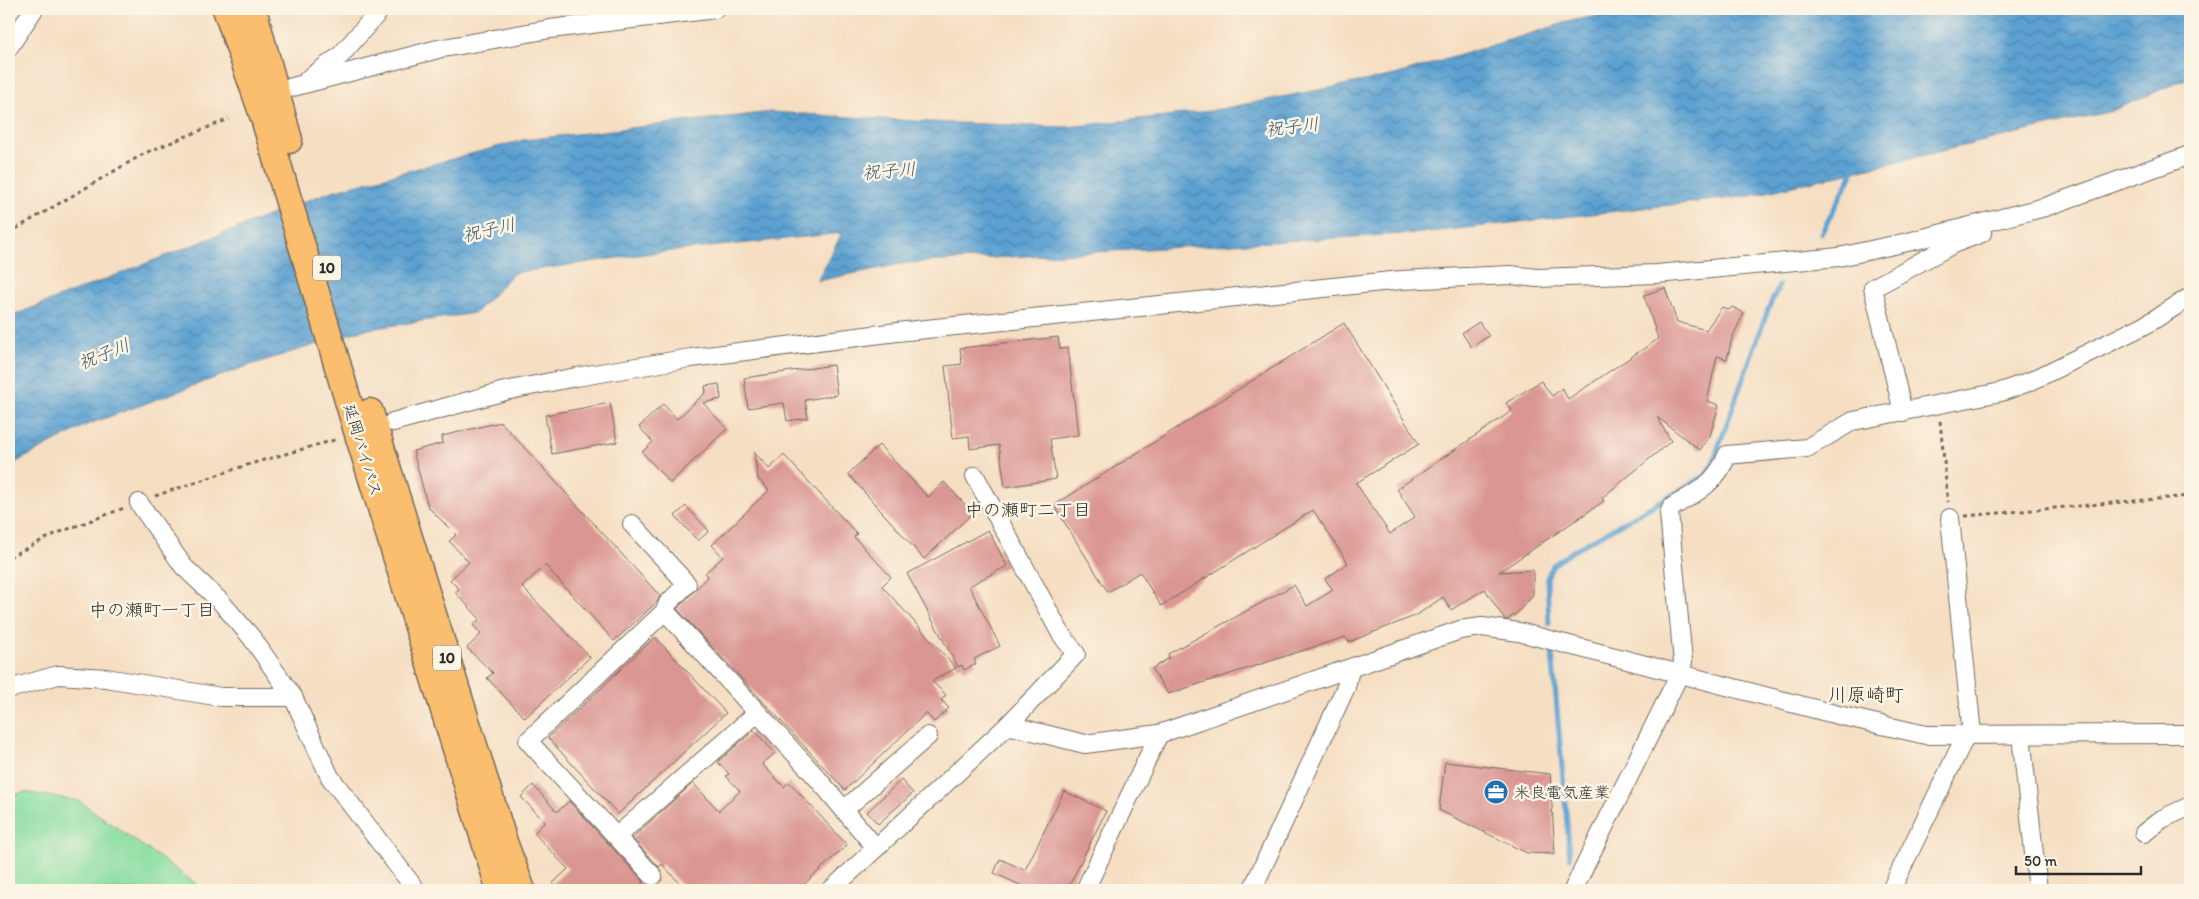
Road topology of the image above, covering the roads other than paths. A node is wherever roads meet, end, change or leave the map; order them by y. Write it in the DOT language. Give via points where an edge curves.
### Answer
graph roads {
  1 [pos="34,9"];
  2 [pos="226,9"];
  3 [pos="254,9"];
  4 [pos="381,9"];
  5 [pos="715,9"];
  6 [pos="9,47"];
  7 [pos="301,84"];
  8 [pos="269,105"];
  9 [pos="2190,154"];
  10 [pos="2045,207"];
  11 [pos="2190,297"];
  12 [pos="1903,412"];
  13 [pos="370,427"];
  14 [pos="975,476"];
  15 [pos="139,503"];
  16 [pos="1950,518"];
  17 [pos="632,524"];
  18 [pos="665,611"];
  19 [pos="1350,669"];
  20 [pos="1680,673"];
  21 [pos="9,690"];
  22 [pos="293,697"];
  23 [pos="756,713"];
  24 [pos="1008,725"];
  25 [pos="1159,734"];
  26 [pos="2190,734"];
  27 [pos="1969,735"];
  28 [pos="928,736"];
  29 [pos="2021,736"];
  30 [pos="2190,806"];
  31 [pos="844,810"];
  32 [pos="2144,833"];
  33 [pos="617,836"];
  34 [pos="876,848"];
  35 [pos="1581,873"];
  36 [pos="653,876"];
  37 [pos="416,890"];
  38 [pos="500,890"];
  39 [pos="522,890"];
  40 [pos="831,890"];
  41 [pos="1085,890"];
  42 [pos="1252,890"];
  43 [pos="1573,890"];
  44 [pos="1584,890"];
  45 [pos="1892,890"];
  46 [pos="2038,890"];
  1 -- 6 [label="street"];
  2 -- 8 [label="highway, 延岡バイパス / 10"];
  3 -- 8 [label="highway, 延岡バイパス / 10"];
  4 -- 7 [label="street" via="340,56"];
  5 -- 7 [label="street" via="550,29 438,49"];
  7 -- 8 [label="street"];
  8 -- 13 [label="highway, 延岡バイパス / 10"];
  9 -- 10 [label="street"];
  10 -- 12 [label="street" via="1955,243 1873,288"];
  10 -- 13 [label="street" via="1839,257 1657,274 1401,280 897,332 691,358 506,391"];
  11 -- 12 [label="street" via="2147,324 2031,382 2001,392"];
  12 -- 20 [label="street" via="1853,421 1807,448 1727,455 1723,468 1708,485 1672,507 1669,513 1683,662"];
  13 -- 38 [label="highway, 延岡バイパス / 10"];
  13 -- 39 [label="highway, 延岡バイパス / 10"];
  14 -- 24 [label="street" via="1076,654"];
  15 -- 22 [label="street" via="184,567 252,638"];
  16 -- 27 [label="street"];
  17 -- 18 [label="street" via="687,584 668,603"];
  18 -- 23 [label="street"];
  18 -- 33 [label="street" via="528,741"];
  19 -- 20 [label="street" via="1460,630 1482,627 1519,632"];
  19 -- 25 [label="street"];
  19 -- 42 [label="street" via="1346,687"];
  20 -- 27 [label="street" via="1926,735"];
  20 -- 35 [label="street"];
  21 -- 22 [label="street" via="58,675 106,678 221,696"];
  22 -- 37 [label="street" via="330,777"];
  23 -- 31 [label="street"];
  23 -- 33 [label="street"];
  24 -- 25 [label="street" via="1085,744"];
  24 -- 34 [label="street"];
  25 -- 41 [label="street"];
  26 -- 29 [label="street"];
  27 -- 29 [label="street"];
  27 -- 45 [label="street"];
  28 -- 31 [label="street"];
  29 -- 46 [label="street"];
  30 -- 32 [label="street" via="2162,819"];
  31 -- 34 [label="street"];
  33 -- 36 [label="street"];
  34 -- 40 [label="street"];
  35 -- 43 [label="street"];
  35 -- 44 [label="street"];
}
